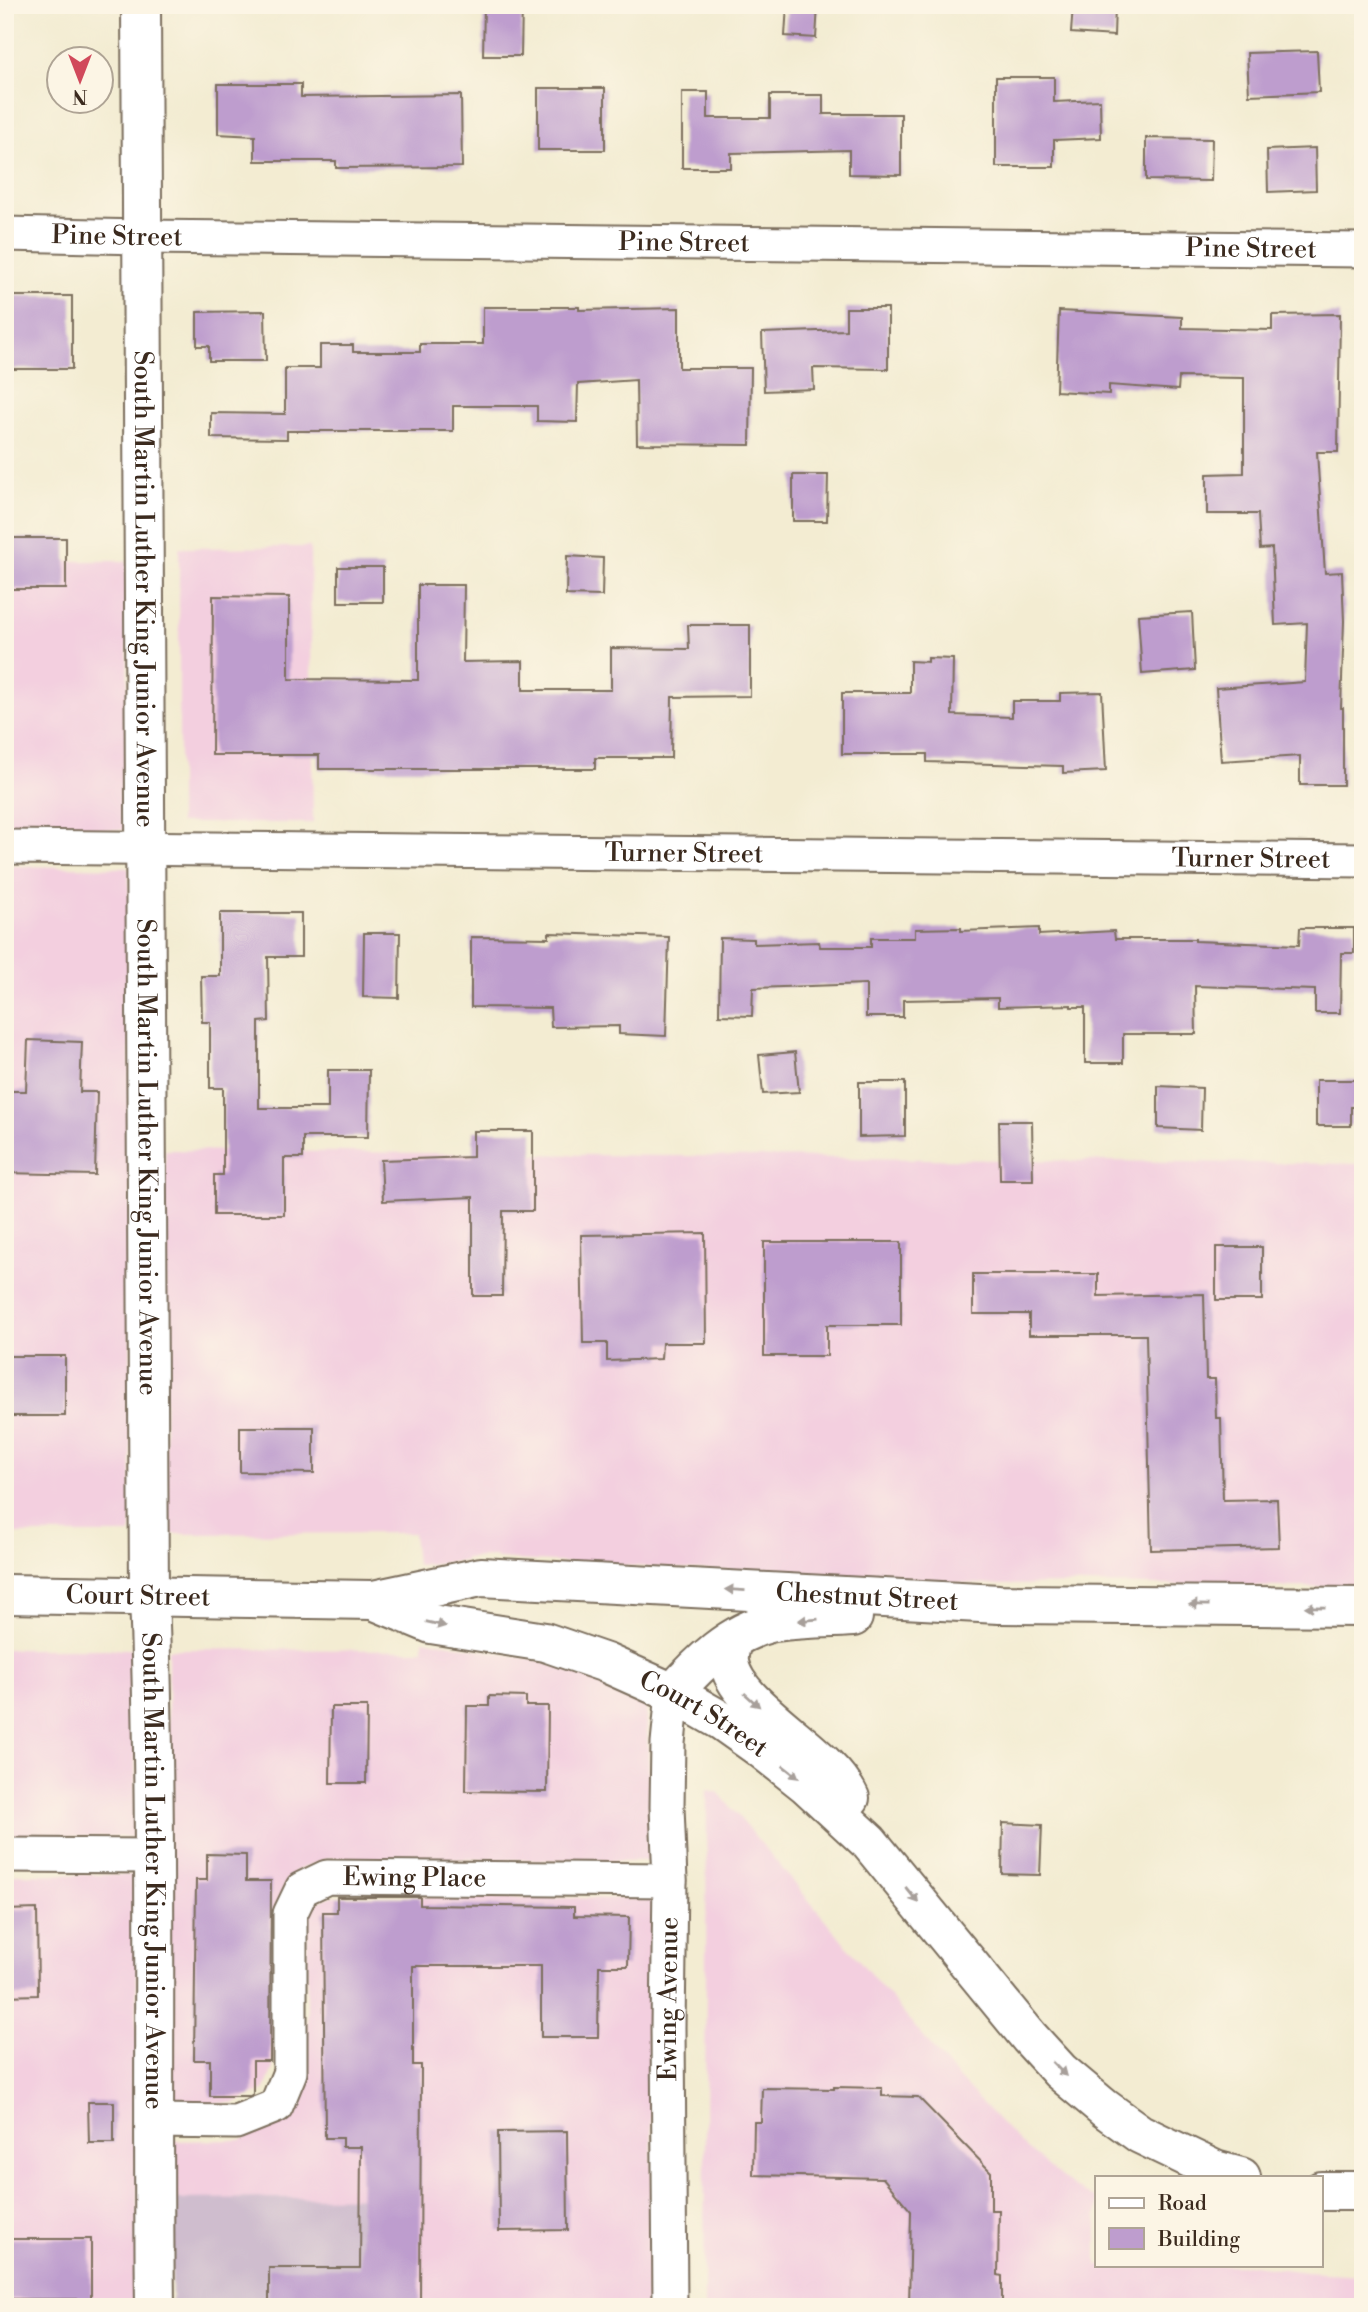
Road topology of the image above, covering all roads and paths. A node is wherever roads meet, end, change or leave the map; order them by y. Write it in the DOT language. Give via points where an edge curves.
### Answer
graph roads {
  1 [pos="141,5"];
  2 [pos="5,234"];
  3 [pos="142,237"];
  4 [pos="1363,250"];
  5 [pos="5,847"];
  6 [pos="146,849"];
  7 [pos="1363,860"];
  8 [pos="5,1594"];
  9 [pos="149,1596"];
  10 [pos="373,1600"];
  11 [pos="999,1604"];
  12 [pos="1363,1607"];
  13 [pos="732,1640"];
  14 [pos="673,1693"];
  15 [pos="869,1842"];
  16 [pos="5,1854"];
  17 [pos="153,1856"];
  18 [pos="670,1880"];
  19 [pos="153,2121"];
  20 [pos="1237,2176"];
  21 [pos="1322,2191"];
  22 [pos="1363,2192"];
  23 [pos="155,2307"];
  24 [pos="670,2307"];
  1 -- 3 [label="main road, South Martin Luther King Junior Avenue"];
  2 -- 3 [label="street, Pine Street"];
  3 -- 4 [label="street, Pine Street"];
  3 -- 6 [label="main road, South Martin Luther King Junior Avenue"];
  5 -- 6 [label="street, Turner Street"];
  6 -- 7 [label="street, Turner Street"];
  6 -- 9 [label="main road, South Martin Luther King Junior Avenue"];
  8 -- 9 [label="main road, Court Street"];
  9 -- 10 [label="main road, Court Street"];
  9 -- 17 [label="main road, South Martin Luther King Junior Avenue"];
  11 -- 10 [label="main road, Chestnut Street, one-way" via="481,1577"];
  10 -- 14 [label="main road, Court Street, one-way" via="431,1624 545,1642"];
  12 -- 11 [label="main road, Chestnut Street, one-way"];
  11 -- 13 [label="main road, one-way" via="770,1623"];
  13 -- 14 [label="main road" via="692,1671"];
  13 -- 15 [label="main road, one-way" via="729,1662 741,1690 846,1788"];
  14 -- 15 [label="main road, Court Street, one-way" via="762,1750"];
  14 -- 18 [label="street, Ewing Avenue" via="668,1743"];
  15 -- 20 [label="main road, Court Street, one-way" via="1060,2071 1140,2134"];
  16 -- 17 [label="street"];
  17 -- 19 [label="main road, South Martin Luther King Junior Avenue"];
  18 -- 19 [label="street, Ewing Place" via="327,1877 302,1889 290,1914 290,2073 276,2106 236,2122"];
  18 -- 24 [label="street, Ewing Avenue"];
  19 -- 23 [label="main road, South Martin Luther King Junior Avenue"];
  21 -- 22 [label="main road"];
}
